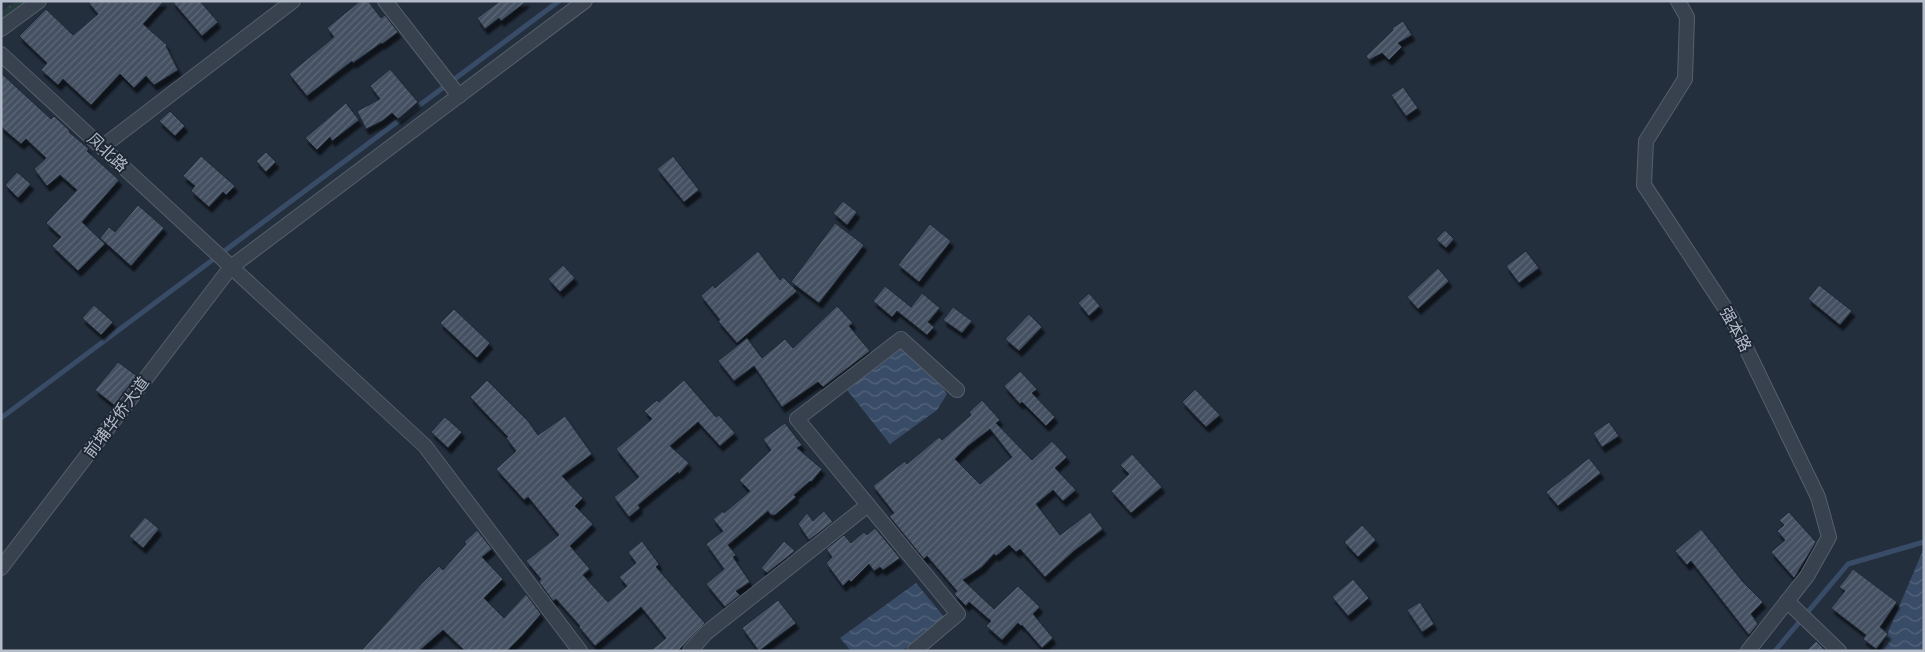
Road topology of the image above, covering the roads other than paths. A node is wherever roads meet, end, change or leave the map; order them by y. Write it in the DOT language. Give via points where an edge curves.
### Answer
graph roads {
  1 [pos="39,1"];
  2 [pos="293,1"];
  3 [pos="385,1"];
  4 [pos="586,1"];
  5 [pos="1678,1"];
  6 [pos="1,29"];
  7 [pos="1,54"];
  8 [pos="452,88"];
  9 [pos="102,147"];
  10 [pos="223,259"];
  11 [pos="957,390"];
  12 [pos="868,505"];
  13 [pos="1,568"];
  14 [pos="1787,601"];
  15 [pos="580,651"];
  16 [pos="690,651"];
  17 [pos="914,651"];
  18 [pos="1748,651"];
  19 [pos="1839,651"];
  1 -- 6 [label="street"];
  2 -- 9 [label="street"];
  3 -- 8 [label="street"];
  4 -- 8 [label="street, 前埔华侨大道"];
  5 -- 14 [label="street, 强本路" via="1687,17 1684,79 1646,141 1644,185 1731,317 1818,497 1829,538 1807,576"];
  7 -- 9 [label="street, 凤北路"];
  8 -- 10 [label="street, 前埔华侨大道"];
  9 -- 10 [label="street, 凤北路"];
  10 -- 13 [label="street, 前埔华侨大道"];
  10 -- 15 [label="street, 凤北路" via="425,446"];
  11 -- 12 [label="street" via="901,339 797,419"];
  12 -- 16 [label="street" via="706,633"];
  12 -- 17 [label="street" via="958,614"];
  14 -- 18 [label="street, 强本路"];
  14 -- 19 [label="street"];
}
